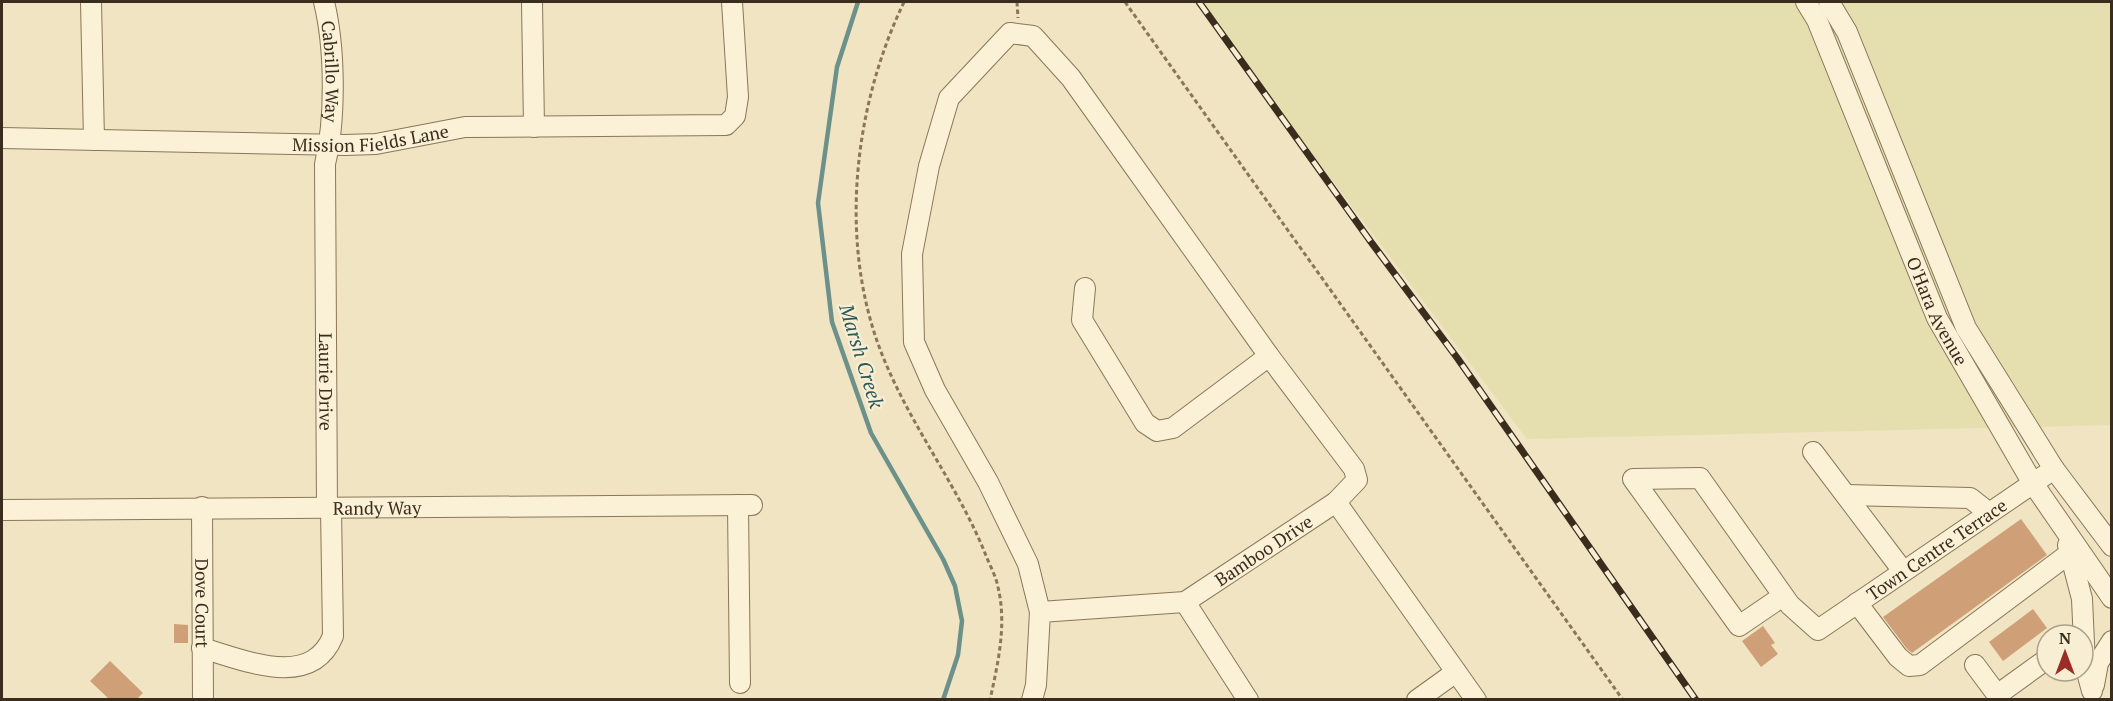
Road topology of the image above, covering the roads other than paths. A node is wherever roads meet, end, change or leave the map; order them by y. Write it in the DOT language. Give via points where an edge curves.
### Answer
graph roads {
  1 [pos="91,2"];
  2 [pos="324,2"];
  3 [pos="532,2"];
  4 [pos="732,2"];
  5 [pos="1806,2"];
  6 [pos="1829,2"];
  7 [pos="534,127"];
  8 [pos="2,138"];
  9 [pos="94,140"];
  10 [pos="330,144"];
  11 [pos="327,253"];
  12 [pos="1085,288"];
  13 [pos="1269,356"];
  14 [pos="1814,452"];
  15 [pos="2054,469"];
  16 [pos="2032,483"];
  17 [pos="1846,495"];
  18 [pos="1336,502"];
  19 [pos="202,507"];
  20 [pos="329,509"];
  21 [pos="2,510"];
  22 [pos="1988,513"];
  23 [pos="2065,530"];
  24 [pos="2112,546"];
  25 [pos="2070,553"];
  26 [pos="1903,571"];
  27 [pos="1783,596"];
  28 [pos="2112,598"];
  29 [pos="1185,602"];
  30 [pos="1857,603"];
  31 [pos="1040,612"];
  32 [pos="2112,641"];
  33 [pos="202,648"];
  34 [pos="1975,665"];
  35 [pos="2035,668"];
  36 [pos="1456,672"];
  37 [pos="740,683"];
  38 [pos="2092,695"];
  39 [pos="1999,697"];
  40 [pos="203,699"];
  41 [pos="1032,699"];
  42 [pos="1248,699"];
  43 [pos="1417,699"];
  44 [pos="1476,699"];
  1 -- 9 [label="street"];
  2 -- 10 [label="street, Cabrillo Way" via="332,35"];
  3 -- 7 [label="street"];
  4 -- 7 [label="street, Mission Fields Lane" via="738,97 735,116 726,125"];
  5 -- 16 [label="street, O'Hara Avenue" via="1826,41 1937,318"];
  6 -- 15 [label="street, O'Hara Avenue" via="1847,32 1966,328"];
  7 -- 10 [label="street, Mission Fields Lane" via="465,127 376,144"];
  8 -- 9 [label="street, Mission Fields Lane"];
  9 -- 10 [label="street, Mission Fields Lane"];
  10 -- 11 [label="street, Cabrillo Way" via="325,164"];
  11 -- 20 [label="street, Laurie Drive"];
  12 -- 13 [label="street" via="1082,320 1145,423 1157,431 1173,428"];
  13 -- 18 [label="street, Bamboo Drive" via="1354,469 1357,480"];
  13 -- 31 [label="street" via="1071,78 1033,36 1011,33 949,98 929,166 912,254 914,342 935,390 988,482 1028,564"];
  14 -- 17 [label="street"];
  15 -- 16 [label="street, Town Centre Terrace"];
  15 -- 24 [label="street, O'Hara Avenue"];
  16 -- 22 [label="street, Town Centre Terrace"];
  16 -- 23 [label="street, O'Hara Avenue"];
  17 -- 22 [label="street" via="1970,498"];
  17 -- 26 [label="street"];
  18 -- 29 [label="street, Bamboo Drive"];
  18 -- 36 [label="street"];
  19 -- 20 [label="street, Randy Way"];
  19 -- 21 [label="street, Randy Way"];
  19 -- 33 [label="street, Dove Court"];
  20 -- 33 [label="street, Laurie Drive" via="333,636 327,651 311,663 281,667"];
  20 -- 37 [label="street, Randy Way" via="745,505"];
  22 -- 26 [label="street, Town Centre Terrace"];
  23 -- 25 [label="street"];
  23 -- 28 [label="street, O'Hara Avenue"];
  25 -- 30 [label="street" via="1920,664 1910,666 1898,657"];
  25 -- 38 [label="street" via="2082,600 2085,665"];
  26 -- 30 [label="street, Town Centre Terrace"];
  27 -- 27 [label="street" via="1700,478 1633,479 1739,626"];
  27 -- 30 [label="street, Town Centre Terrace" via="1818,630"];
  29 -- 31 [label="street, Bamboo Drive"];
  29 -- 42 [label="street"];
  31 -- 41 [label="street"];
  32 -- 38 [label="street" via="2098,663"];
  33 -- 40 [label="street, Dove Court"];
  34 -- 39 [label="street"];
  35 -- 39 [label="street"];
  36 -- 43 [label="street"];
  36 -- 44 [label="street"];
}
